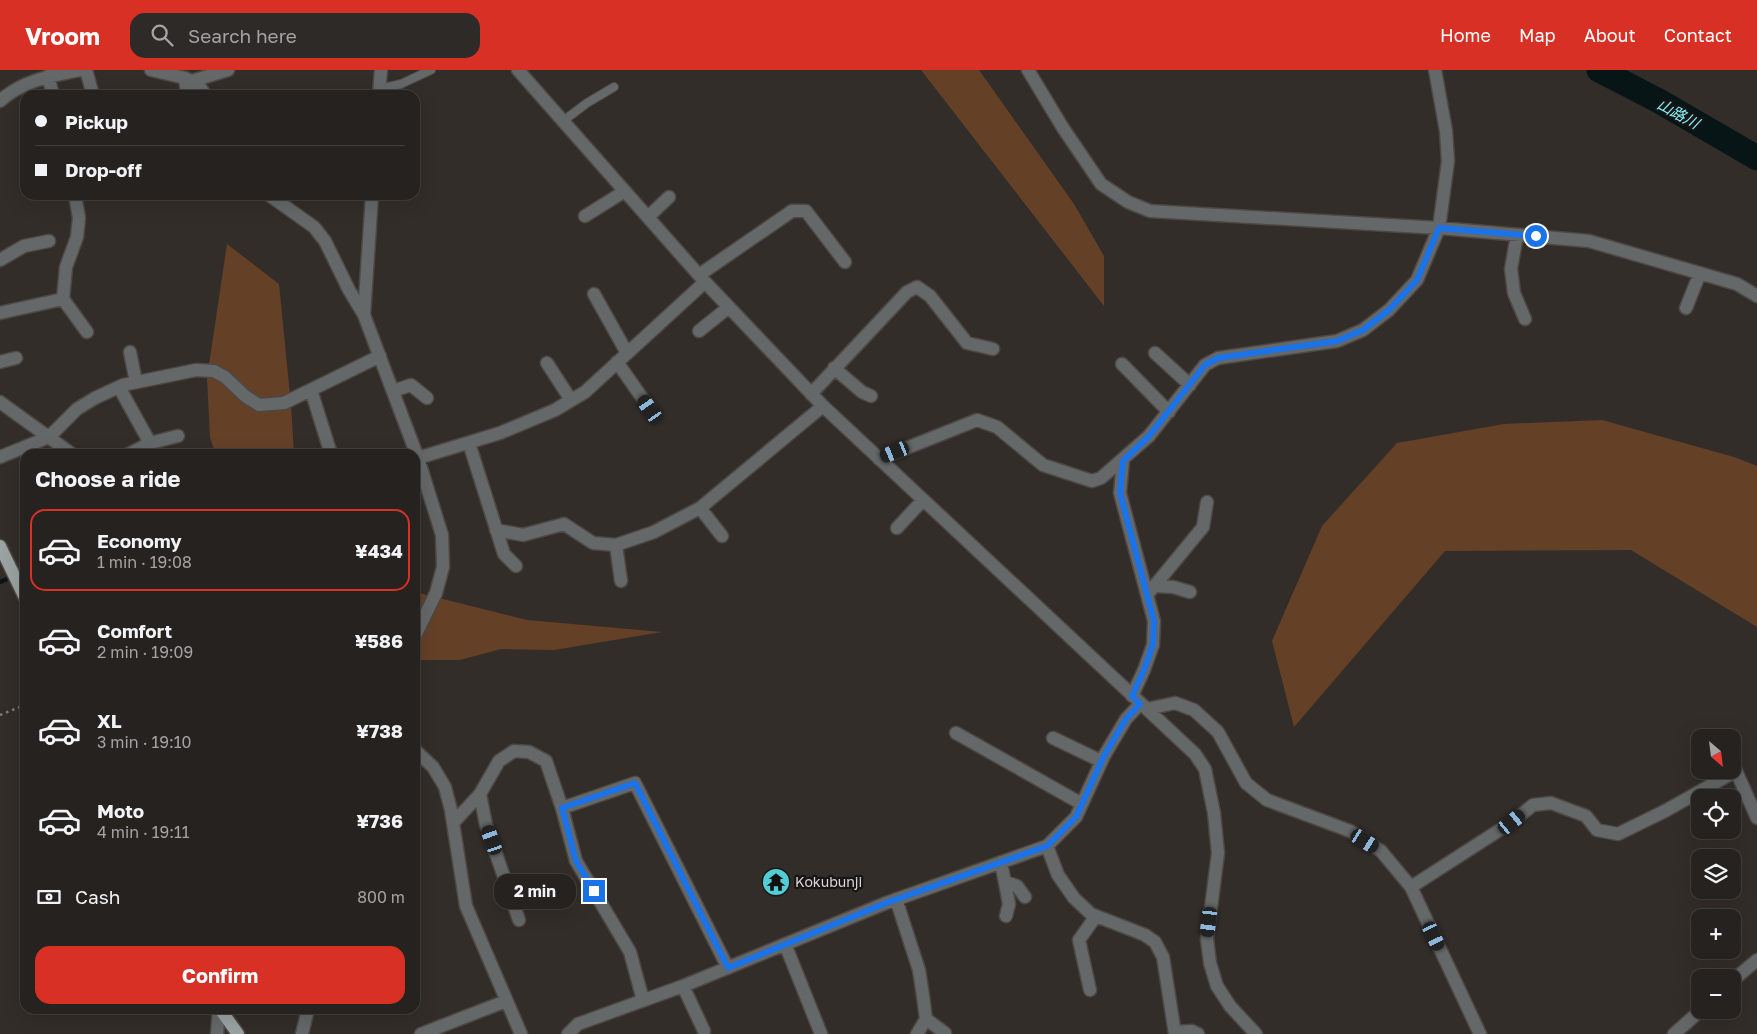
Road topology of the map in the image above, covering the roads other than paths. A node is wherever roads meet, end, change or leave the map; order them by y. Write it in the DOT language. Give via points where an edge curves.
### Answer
graph roads {
  1 [pos="80,70"];
  2 [pos="86,70"];
  3 [pos="151,70"];
  4 [pos="228,70"];
  5 [pos="381,70"];
  6 [pos="431,70"];
  7 [pos="518,70"];
  8 [pos="1028,70"];
  9 [pos="1435,70"];
  10 [pos="48,74"];
  11 [pos="188,80"];
  12 [pos="614,87"];
  13 [pos="52,90"];
  14 [pos="92,90"];
  15 [pos="187,90"];
  16 [pos="202,90"];
  17 [pos="379,90"];
  18 [pos="384,90"];
  19 [pos="0,100"];
  20 [pos="564,121"];
  21 [pos="626,191"];
  22 [pos="669,197"];
  23 [pos="76,200"];
  24 [pos="276,200"];
  25 [pos="372,200"];
  26 [pos="585,216"];
  27 [pos="648,217"];
  28 [pos="1439,228"];
  29 [pos="1518,235"];
  30 [pos="49,242"];
  31 [pos="0,260"];
  32 [pos="845,262"];
  33 [pos="1700,273"];
  34 [pos="702,278"];
  35 [pos="594,294"];
  36 [pos="1757,296"];
  37 [pos="63,300"];
  38 [pos="729,307"];
  39 [pos="1686,308"];
  40 [pos="0,313"];
  41 [pos="364,315"];
  42 [pos="1525,319"];
  43 [pos="699,331"];
  44 [pos="87,332"];
  45 [pos="993,349"];
  46 [pos="130,352"];
  47 [pos="1155,353"];
  48 [pos="380,356"];
  49 [pos="16,358"];
  50 [pos="622,358"];
  51 [pos="0,362"];
  52 [pos="547,363"];
  53 [pos="1122,364"];
  54 [pos="834,368"];
  55 [pos="136,382"];
  56 [pos="1190,385"];
  57 [pos="119,387"];
  58 [pos="311,390"];
  59 [pos="393,391"];
  60 [pos="810,394"];
  61 [pos="871,396"];
  62 [pos="427,398"];
  63 [pos="571,400"];
  64 [pos="0,402"];
  65 [pos="823,406"];
  66 [pos="650,409"];
  67 [pos="1169,412"];
  68 [pos="178,436"];
  69 [pos="48,437"];
  70 [pos="150,443"];
  71 [pos="469,443"];
  72 [pos="20,449"];
  73 [pos="21,449"];
  74 [pos="65,449"];
  75 [pos="139,449"];
  76 [pos="329,449"];
  77 [pos="415,449"];
  78 [pos="420,457"];
  79 [pos="0,458"];
  80 [pos="879,459"];
  81 [pos="1123,461"];
  82 [pos="420,481"];
  83 [pos="923,500"];
  84 [pos="1207,502"];
  85 [pos="700,508"];
  86 [pos="897,528"];
  87 [pos="496,530"];
  88 [pos="722,536"];
  89 [pos="616,545"];
  90 [pos="3,552"];
  91 [pos="516,566"];
  92 [pos="621,581"];
  93 [pos="20,587"];
  94 [pos="1151,591"];
  95 [pos="1190,592"];
  96 [pos="420,626"];
  97 [pos="1140,703"];
  98 [pos="956,733"];
  99 [pos="1053,738"];
  100 [pos="420,755"];
  101 [pos="1101,761"];
  102 [pos="480,794"];
  103 [pos="1082,804"];
  104 [pos="562,808"];
  105 [pos="1757,818"];
  106 [pos="453,823"];
  107 [pos="1047,846"];
  108 [pos="1002,862"];
  109 [pos="1006,882"];
  110 [pos="1411,887"];
  111 [pos="1025,897"];
  112 [pos="896,899"];
  113 [pos="1006,916"];
  114 [pos="1096,916"];
  115 [pos="519,920"];
  116 [pos="785,944"];
  117 [pos="1757,960"];
  118 [pos="728,968"];
  119 [pos="1741,974"];
  120 [pos="683,986"];
  121 [pos="1090,990"];
  122 [pos="643,1000"];
  123 [pos="506,1001"];
  124 [pos="219,1014"];
  125 [pos="224,1014"];
  126 [pos="307,1014"];
  127 [pos="926,1019"];
  128 [pos="1691,1019"];
  129 [pos="704,1031"];
  130 [pos="429,1032"];
  131 [pos="946,1033"];
  132 [pos="1175,1033"];
  133 [pos="217,1034"];
  134 [pos="238,1034"];
  135 [pos="302,1034"];
  136 [pos="521,1034"];
  137 [pos="568,1034"];
  138 [pos="821,1034"];
  139 [pos="917,1034"];
  140 [pos="1198,1034"];
  141 [pos="1256,1034"];
  142 [pos="1480,1034"];
  143 [pos="1674,1034"];
  1 -- 10 [label="street"];
  2 -- 14 [label="street"];
  3 -- 11 [label="street"];
  4 -- 11 [label="street"];
  5 -- 17 [label="street"];
  6 -- 18 [label="lane"];
  7 -- 20 [label="street"];
  8 -- 28 [label="street" via="1101,184 1128,202 1150,211"];
  9 -- 28 [label="street" via="1448,161"];
  10 -- 13 [label="street"];
  10 -- 19 [label="street" via="19,86"];
  11 -- 15 [label="street"];
  11 -- 16 [label="street"];
  12 -- 20 [label="lane"];
  20 -- 21 [label="street"];
  21 -- 26 [label="street"];
  21 -- 27 [label="street"];
  22 -- 27 [label="street"];
  23 -- 37 [label="street" via="78,237 66,267"];
  24 -- 41 [label="street" via="314,227"];
  25 -- 41 [label="street"];
  27 -- 34 [label="street"];
  28 -- 29 [label="street"];
  28 -- 56 [label="street" via="1417,280 1389,310 1363,330 1337,341 1218,358 1205,365"];
  29 -- 33 [label="street" via="1590,241"];
  29 -- 42 [label="street" via="1511,269 1514,293"];
  30 -- 31 [label="street" via="24,246"];
  32 -- 34 [label="street" via="806,211 792,211"];
  33 -- 36 [label="street" via="1737,284"];
  33 -- 39 [label="street"];
  34 -- 38 [label="street"];
  34 -- 50 [label="street"];
  35 -- 50 [label="street"];
  37 -- 40 [label="street"];
  37 -- 44 [label="street"];
  38 -- 43 [label="street"];
  38 -- 60 [label="street"];
  41 -- 48 [label="street"];
  45 -- 54 [label="street" via="967,343 930,296 917,287 907,292"];
  46 -- 55 [label="street"];
  47 -- 56 [label="street"];
  48 -- 58 [label="street"];
  48 -- 59 [label="street"];
  49 -- 51 [label="street"];
  50 -- 63 [label="street" via="585,392"];
  50 -- 66 [label="street"];
  52 -- 63 [label="street"];
  53 -- 67 [label="street"];
  54 -- 60 [label="street"];
  54 -- 61 [label="street"];
  55 -- 57 [label="street"];
  55 -- 58 [label="street" via="196,370 214,371 259,405 284,403"];
  56 -- 67 [label="street"];
  57 -- 69 [label="street" via="77,409"];
  57 -- 70 [label="street"];
  58 -- 76 [label="street"];
  59 -- 62 [label="street" via="411,385"];
  59 -- 77 [label="street"];
  60 -- 65 [label="street"];
  63 -- 71 [label="street" via="555,410"];
  64 -- 69 [label="street"];
  65 -- 80 [label="street"];
  65 -- 85 [label="street"];
  67 -- 81 [label="street"];
  68 -- 70 [label="street"];
  69 -- 73 [label="street"];
  69 -- 74 [label="street"];
  70 -- 75 [label="street"];
  71 -- 78 [label="street"];
  71 -- 87 [label="street"];
  72 -- 79 [label="street"];
  80 -- 81 [label="street" via="977,420 997,427 1043,465 1092,481"];
  80 -- 83 [label="street"];
  81 -- 94 [label="street" via="1120,493"];
  82 -- 96 [label="street" via="442,535 443,567 436,593"];
  83 -- 86 [label="street"];
  83 -- 97 [label="street"];
  84 -- 94 [label="street" via="1203,527"];
  85 -- 88 [label="street"];
  85 -- 89 [label="street" via="654,532"];
  87 -- 89 [label="street" via="523,535 564,524 593,543"];
  87 -- 91 [label="street" via="504,554"];
  89 -- 92 [label="street"];
  90 -- 93 [label="main road"];
  94 -- 95 [label="street" via="1172,587"];
  94 -- 97 [label="street" via="1153,644 1144,670"];
  97 -- 101 [label="street" via="1126,719"];
  97 -- 110 [label="street" via="1175,703 1194,710 1218,732 1246,783 1267,800 1350,831 1381,851"];
  97 -- 141 [label="street" via="1195,754 1205,769 1218,853 1207,939 1210,963 1216,986"];
  98 -- 103 [label="street"];
  99 -- 101 [label="street"];
  100 -- 106 [label="street" via="433,767 445,787"];
  101 -- 103 [label="street"];
  102 -- 104 [label="street" via="498,761 514,751 529,752 546,761"];
  102 -- 106 [label="street"];
  102 -- 115 [label="street" via="486,825"];
  103 -- 107 [label="street" via="1076,817"];
  104 -- 118 [label="street" via="635,783"];
  104 -- 122 [label="street" via="576,861 630,952"];
  105 -- 110 [label="street" via="1736,771 1618,834 1597,830 1586,816 1551,803 1533,805"];
  106 -- 123 [label="street" via="466,906"];
  107 -- 108 [label="street"];
  107 -- 114 [label="street" via="1058,875 1074,898"];
  108 -- 109 [label="street"];
  108 -- 112 [label="street"];
  109 -- 111 [label="street" via="1017,886"];
  109 -- 113 [label="street" via="1009,904"];
  110 -- 142 [label="street"];
  112 -- 116 [label="street"];
  112 -- 127 [label="street" via="919,970"];
  114 -- 121 [label="street" via="1079,940"];
  114 -- 132 [label="street" via="1155,942 1163,957"];
  116 -- 118 [label="street"];
  116 -- 138 [label="street"];
  117 -- 119 [label="street"];
  118 -- 120 [label="street"];
  120 -- 122 [label="street"];
  120 -- 129 [label="street"];
  122 -- 137 [label="street" via="578,1024"];
  123 -- 130 [label="street"];
  123 -- 136 [label="street"];
  124 -- 133 [label="street"];
  125 -- 134 [label="main road"];
  126 -- 135 [label="street"];
  127 -- 131 [label="street"];
  127 -- 139 [label="street"];
  128 -- 143 [label="street"];
  132 -- 140 [label="street" via="1192,1031"];
}
